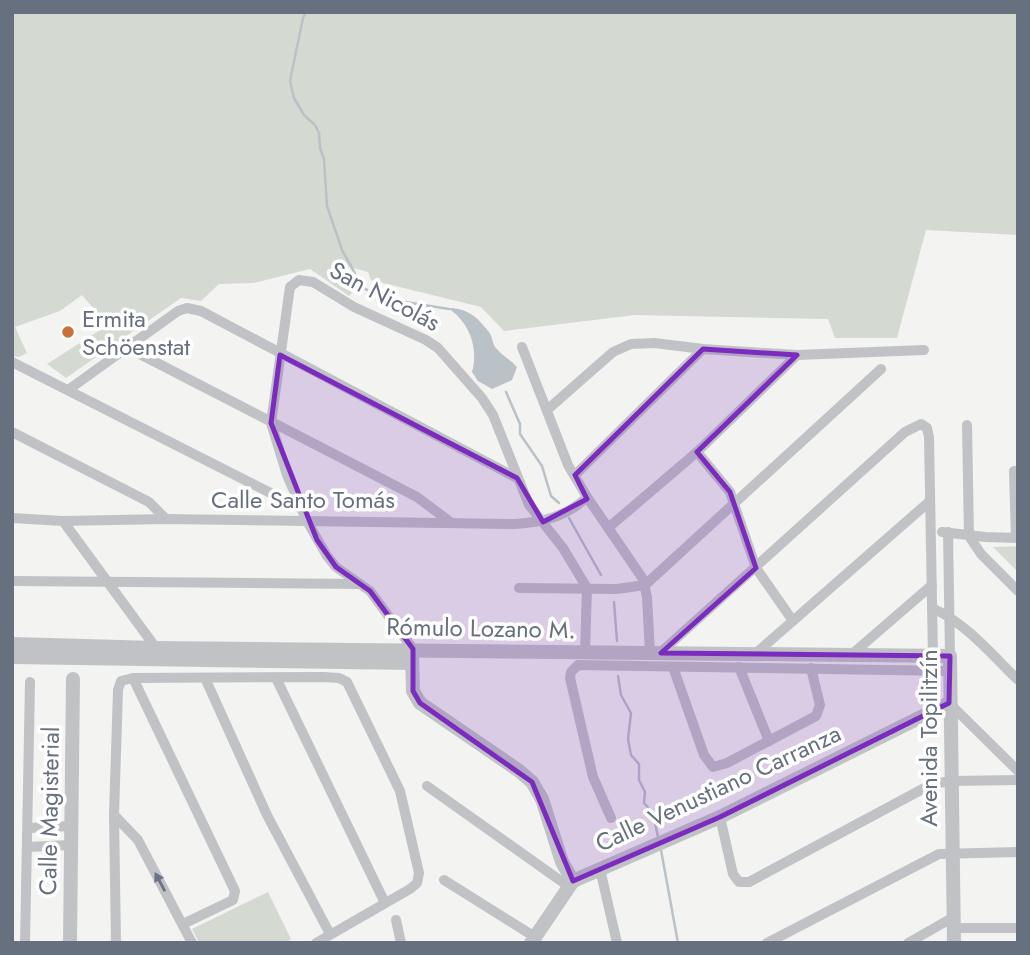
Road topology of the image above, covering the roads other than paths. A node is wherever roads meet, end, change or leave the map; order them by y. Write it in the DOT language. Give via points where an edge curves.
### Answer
graph roads {
  1 [pos="522,347"];
  2 [pos="128,348"];
  3 [pos="703,349"];
  4 [pos="924,350"];
  5 [pos="280,355"];
  6 [pos="797,355"];
  7 [pos="12,362"];
  8 [pos="881,369"];
  9 [pos="68,390"];
  10 [pos="547,410"];
  11 [pos="271,424"];
  12 [pos="967,425"];
  13 [pos="12,432"];
  14 [pos="697,452"];
  15 [pos="1018,471"];
  16 [pos="575,475"];
  17 [pos="517,478"];
  18 [pos="587,497"];
  19 [pos="930,501"];
  20 [pos="733,502"];
  21 [pos="300,508"];
  22 [pos="12,518"];
  23 [pos="166,519"];
  24 [pos="63,521"];
  25 [pos="306,521"];
  26 [pos="449,522"];
  27 [pos="542,522"];
  28 [pos="608,528"];
  29 [pos="932,531"];
  30 [pos="948,533"];
  31 [pos="969,536"];
  32 [pos="1017,538"];
  33 [pos="756,568"];
  34 [pos="12,581"];
  35 [pos="108,582"];
  36 [pos="360,584"];
  37 [pos="645,585"];
  38 [pos="932,585"];
  39 [pos="519,588"];
  40 [pos="587,588"];
  41 [pos="1018,590"];
  42 [pos="932,608"];
  43 [pos="950,617"];
  44 [pos="793,621"];
  45 [pos="12,644"];
  46 [pos="156,648"];
  47 [pos="71,651"];
  48 [pos="585,652"];
  49 [pos="655,653"];
  50 [pos="755,654"];
  51 [pos="851,655"];
  52 [pos="412,656"];
  53 [pos="12,657"];
  54 [pos="933,657"];
  55 [pos="950,664"];
  56 [pos="673,667"];
  57 [pos="739,667"];
  58 [pos="811,668"];
  59 [pos="133,678"];
  60 [pos="205,678"];
  61 [pos="276,678"];
  62 [pos="73,679"];
  63 [pos="1018,680"];
  64 [pos="30,682"];
  65 [pos="949,703"];
  66 [pos="769,741"];
  67 [pos="1018,771"];
  68 [pos="1018,780"];
  69 [pos="951,781"];
  70 [pos="427,786"];
  71 [pos="114,815"];
  72 [pos="720,817"];
  73 [pos="611,818"];
  74 [pos="71,826"];
  75 [pos="28,828"];
  76 [pos="71,845"];
  77 [pos="27,847"];
  78 [pos="1018,852"];
  79 [pos="952,853"];
  80 [pos="12,867"];
  81 [pos="27,867"];
  82 [pos="600,869"];
  83 [pos="444,880"];
  84 [pos="570,884"];
  85 [pos="385,902"];
  86 [pos="396,920"];
  87 [pos="953,923"];
  88 [pos="183,924"];
  89 [pos="1018,928"];
  90 [pos="330,934"];
  91 [pos="533,940"];
  92 [pos="25,943"];
  93 [pos="70,943"];
  94 [pos="116,943"];
  95 [pos="192,943"];
  96 [pos="316,943"];
  97 [pos="401,943"];
  98 [pos="617,943"];
  99 [pos="766,943"];
  100 [pos="908,943"];
  101 [pos="954,943"];
  1 -- 10 [label="street"];
  2 -- 5 [label="street" via="187,308 201,311"];
  2 -- 9 [label="street"];
  2 -- 11 [label="street"];
  3 -- 6 [label="street"];
  3 -- 10 [label="street" via="631,344 613,352"];
  3 -- 16 [label="street"];
  4 -- 6 [label="street"];
  5 -- 11 [label="street"];
  5 -- 17 [label="street"];
  5 -- 17 [label="street, San Nicolás" via="288,293 299,280 313,282 354,307 426,340 482,398"];
  6 -- 14 [label="street"];
  7 -- 9 [label="street"];
  8 -- 20 [label="street"];
  9 -- 21 [label="street"];
  10 -- 16 [label="street"];
  11 -- 21 [label="street"];
  11 -- 26 [label="street" via="417,497"];
  12 -- 31 [label="street"];
  13 -- 23 [label="street" via="149,502"];
  14 -- 20 [label="street"];
  14 -- 28 [label="street"];
  15 -- 32 [label="street" via="1014,471"];
  16 -- 18 [label="street"];
  17 -- 27 [label="street, San Nicolás"];
  18 -- 27 [label="street, Calle Santo Tomás" via="562,515"];
  18 -- 28 [label="street"];
  19 -- 29 [label="street"];
  19 -- 33 [label="street" via="929,436 924,424 905,432"];
  19 -- 44 [label="street"];
  20 -- 33 [label="street"];
  20 -- 37 [label="street"];
  21 -- 25 [label="street"];
  22 -- 24 [label="street, Calle Santo Tomás"];
  23 -- 24 [label="street, Calle Santo Tomás"];
  23 -- 25 [label="street, Calle Santo Tomás"];
  24 -- 35 [label="street"];
  25 -- 26 [label="street, Calle Santo Tomás"];
  25 -- 36 [label="street" via="336,567"];
  26 -- 27 [label="street, Calle Santo Tomás"];
  27 -- 40 [label="street, San Nicolás" via="573,561"];
  28 -- 37 [label="street"];
  29 -- 30 [label="street"];
  29 -- 38 [label="street"];
  30 -- 31 [label="street"];
  30 -- 43 [label="street, Avenida Topilitzín"];
  31 -- 32 [label="street"];
  31 -- 41 [label="street"];
  33 -- 44 [label="street"];
  33 -- 49 [label="street"];
  34 -- 35 [label="street"];
  35 -- 36 [label="street"];
  35 -- 46 [label="street"];
  36 -- 52 [label="street" via="377,599"];
  37 -- 40 [label="street"];
  37 -- 49 [label="street"];
  38 -- 42 [label="street"];
  38 -- 51 [label="street"];
  39 -- 40 [label="street"];
  40 -- 48 [label="street"];
  42 -- 43 [label="street"];
  42 -- 54 [label="street"];
  43 -- 55 [label="street, Avenida Topilitzín"];
  43 -- 63 [label="street"];
  44 -- 50 [label="street"];
  45 -- 47 [label="street, Rómulo Lozano M."];
  46 -- 47 [label="street, Rómulo Lozano M."];
  46 -- 52 [label="street, Rómulo Lozano M."];
  47 -- 52 [label="street"];
  47 -- 53 [label="street"];
  48 -- 49 [label="street, Rómulo Lozano M."];
  48 -- 52 [label="street, Rómulo Lozano M."];
  49 -- 50 [label="street, Rómulo Lozano M."];
  50 -- 51 [label="street, Rómulo Lozano M."];
  51 -- 54 [label="street, Rómulo Lozano M."];
  52 -- 84 [label="street" via="413,691 420,703 518,770 537,790"];
  54 -- 55 [label="street, Rómulo Lozano M."];
  55 -- 58 [label="street"];
  55 -- 65 [label="street, Avenida Topilitzín"];
  56 -- 57 [label="street"];
  56 -- 66 [label="street" via="704,755 713,767"];
  56 -- 73 [label="street" via="574,668 570,678 593,777"];
  57 -- 58 [label="street"];
  57 -- 66 [label="street"];
  58 -- 66 [label="street" via="820,712"];
  59 -- 60 [label="street"];
  59 -- 71 [label="street" via="121,681 118,690"];
  59 -- 88 [label="street" via="236,895"];
  60 -- 61 [label="street"];
  60 -- 90 [label="street" via="267,815"];
  61 -- 85 [label="street"];
  61 -- 85 [label="street" via="344,680 352,691 400,791 418,868 417,883"];
  62 -- 74 [label="street, Calle Magisterial"];
  64 -- 75 [label="street"];
  65 -- 67 [label="street"];
  65 -- 69 [label="street, Avenida Topilitzín"];
  65 -- 72 [label="street, Calle Venustiano Carranza"];
  68 -- 69 [label="street"];
  69 -- 72 [label="street" via="927,786 749,882 739,882 733,874"];
  69 -- 79 [label="street, Avenida Topilitzín"];
  70 -- 84 [label="street"];
  88 -- 71 [label="street, one-way" via="138,840"];
  71 -- 94 [label="street"];
  72 -- 82 [label="street, Calle Venustiano Carranza"];
  74 -- 75 [label="street"];
  74 -- 76 [label="street, Calle Magisterial"];
  75 -- 77 [label="street"];
  76 -- 77 [label="street"];
  76 -- 93 [label="street, Calle Magisterial"];
  77 -- 81 [label="street"];
  78 -- 79 [label="street"];
  79 -- 87 [label="street, Avenida Topilitzín"];
  79 -- 99 [label="street" via="931,858"];
  80 -- 81 [label="street"];
  81 -- 92 [label="street"];
  82 -- 84 [label="street, Calle Venustiano Carranza"];
  82 -- 98 [label="street"];
  83 -- 91 [label="street"];
  84 -- 91 [label="street"];
  85 -- 90 [label="street"];
  86 -- 97 [label="street"];
  87 -- 89 [label="street"];
  87 -- 100 [label="street"];
  87 -- 101 [label="street, Avenida Topilitzín"];
  88 -- 95 [label="street"];
  90 -- 96 [label="street"];
}
